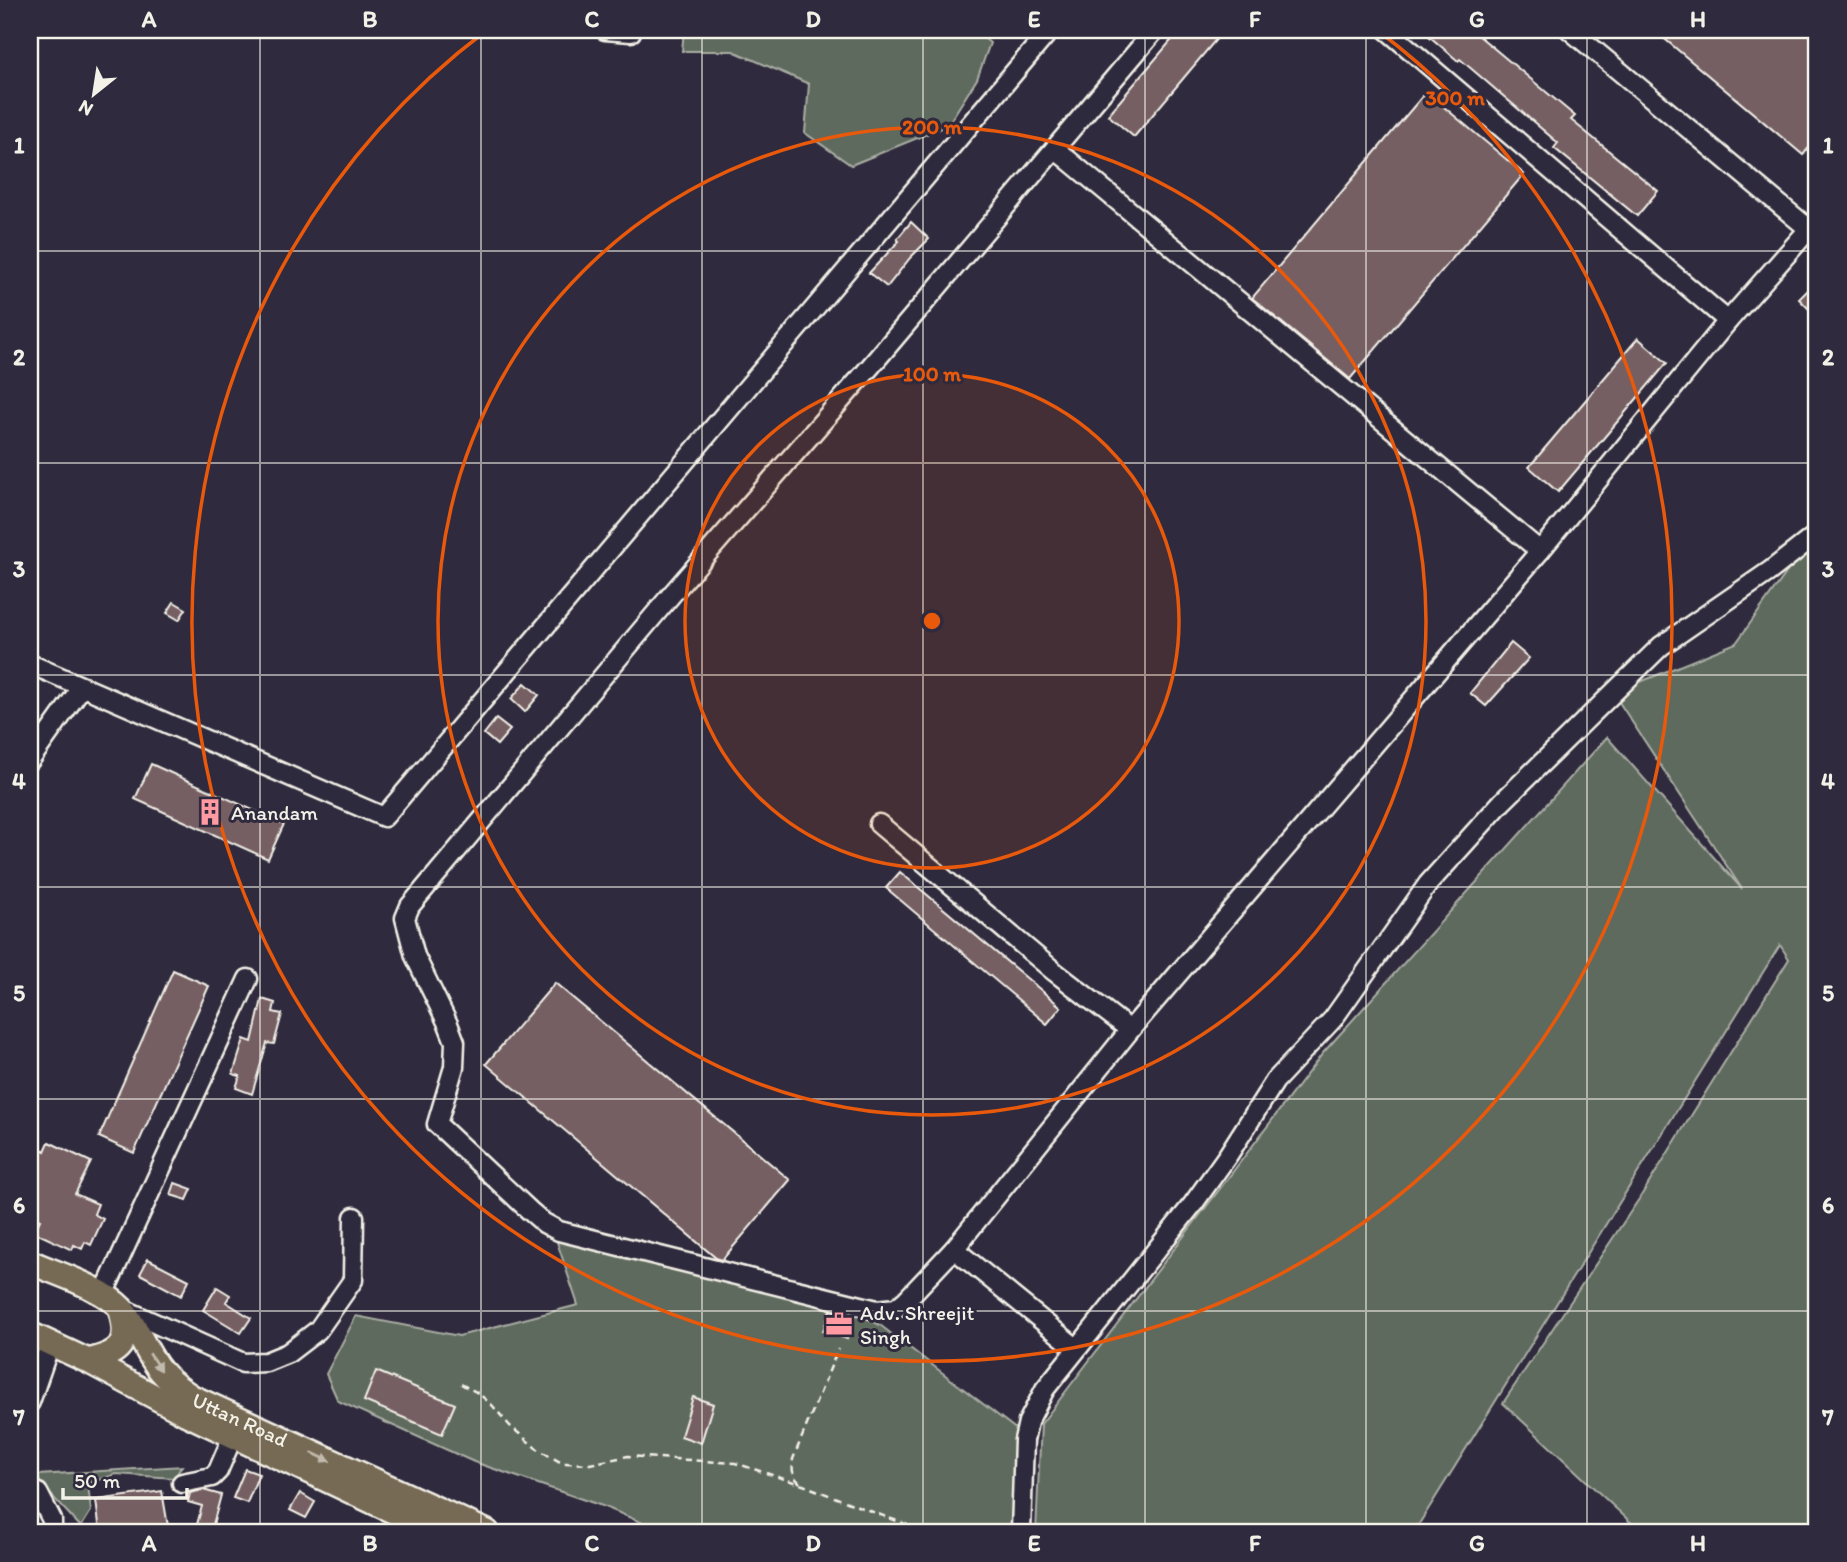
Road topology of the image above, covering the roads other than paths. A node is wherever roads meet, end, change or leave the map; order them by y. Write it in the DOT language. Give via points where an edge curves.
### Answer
graph roads {
  1 [pos="605,30"];
  2 [pos="1050,30"];
  3 [pos="1155,30"];
  4 [pos="1387,30"];
  5 [pos="1570,30"];
  6 [pos="631,32"];
  7 [pos="1055,149"];
  8 [pos="1813,225"];
  9 [pos="1728,321"];
  10 [pos="1817,534"];
  11 [pos="1540,551"];
  12 [pos="30,664"];
  13 [pos="81,688"];
  14 [pos="30,760"];
  15 [pos="879,824"];
  16 [pos="248,979"];
  17 [pos="1130,1030"];
  18 [pos="354,1216"];
  19 [pos="954,1249"];
  20 [pos="30,1262"];
  21 [pos="112,1301"];
  22 [pos="40,1339"];
  23 [pos="1076,1348"];
  24 [pos="88,1361"];
  25 [pos="30,1402"];
  26 [pos="233,1436"];
  27 [pos="182,1483"];
  28 [pos="30,1491"];
  29 [pos="52,1532"];
  30 [pos="437,1532"];
  31 [pos="488,1532"];
  32 [pos="1021,1532"];
  1 -- 6 [label="street"];
  2 -- 13 [label="street" via="384,817"];
  3 -- 7 [label="street"];
  4 -- 9 [label="street"];
  5 -- 8 [label="street"];
  7 -- 11 [label="street"];
  7 -- 19 [label="street" via="663,604 404,918 415,956 455,1042 454,1067 437,1124 544,1223 559,1231 877,1310 896,1308"];
  8 -- 9 [label="street"];
  9 -- 11 [label="street"];
  10 -- 23 [label="street" via="1661,646 1502,802 1428,884 1334,1019 1275,1081 1193,1204"];
  11 -- 17 [label="street"];
  12 -- 13 [label="street"];
  13 -- 14 [label="street"];
  15 -- 17 [label="street"];
  16 -- 21 [label="street"];
  17 -- 19 [label="street"];
  18 -- 21 [label="street" via="354,1280 318,1330 288,1353 266,1362 243,1363"];
  19 -- 23 [label="street"];
  20 -- 21 [label="main road"];
  21 -- 24 [label="main road" via="125,1324 125,1337 120,1349"];
  21 -- 31 [label="main road, Uttan Road, one-way" via="136,1328 153,1362 192,1398"];
  22 -- 24 [label="main road, Uttan Road"];
  22 -- 25 [label="street"];
  23 -- 32 [label="street" via="1045,1389 1028,1422"];
  24 -- 26 [label="main road, Uttan Road"];
  26 -- 27 [label="street" via="212,1477"];
  26 -- 30 [label="main road, Uttan Road"];
  28 -- 29 [label="street" via="38,1493"];
}
